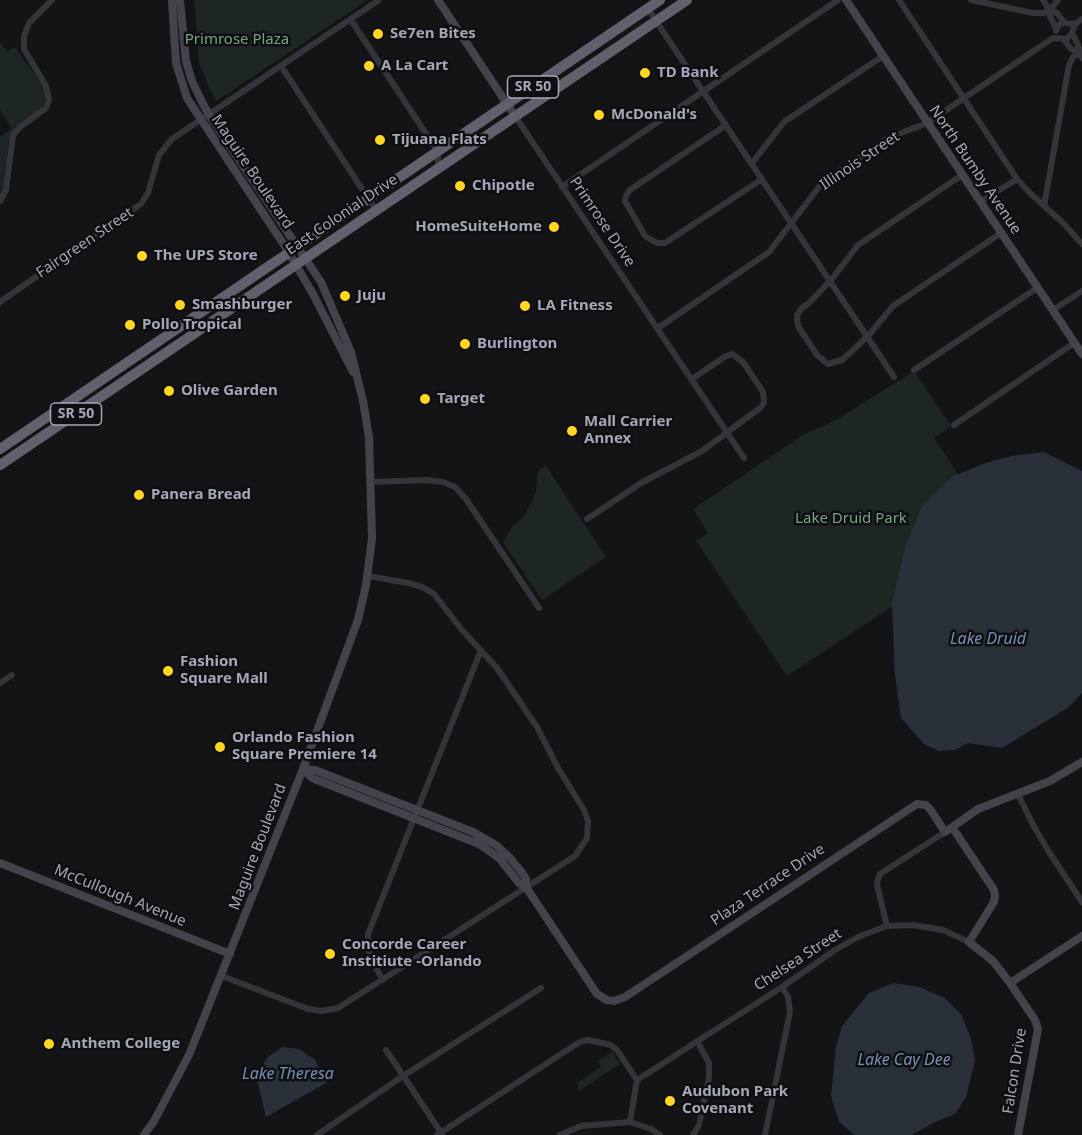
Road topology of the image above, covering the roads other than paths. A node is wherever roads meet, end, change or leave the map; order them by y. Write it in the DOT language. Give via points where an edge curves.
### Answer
graph roads {
  1 [pos="52,0"];
  2 [pos="172,0"];
  3 [pos="180,0"];
  4 [pos="380,0"];
  5 [pos="438,0"];
  6 [pos="660,0"];
  7 [pos="687,0"];
  8 [pos="838,0"];
  9 [pos="846,0"];
  10 [pos="899,0"];
  11 [pos="971,0"];
  12 [pos="1043,0"];
  13 [pos="1058,0"];
  14 [pos="648,9"];
  15 [pos="1050,10"];
  16 [pos="1082,19"];
  17 [pos="351,20"];
  18 [pos="656,21"];
  19 [pos="1070,27"];
  20 [pos="1058,35"];
  21 [pos="1081,53"];
  22 [pos="883,56"];
  23 [pos="280,66"];
  24 [pos="704,92"];
  25 [pos="963,98"];
  26 [pos="507,104"];
  27 [pos="515,116"];
  28 [pos="205,118"];
  29 [pos="927,123"];
  30 [pos="726,125"];
  31 [pos="438,152"];
  32 [pos="752,163"];
  33 [pos="438,168"];
  34 [pos="962,175"];
  35 [pos="1017,178"];
  36 [pos="762,179"];
  37 [pos="562,187"];
  38 [pos="368,200"];
  39 [pos="0,201"];
  40 [pos="980,202"];
  41 [pos="1044,206"];
  42 [pos="376,210"];
  43 [pos="792,223"];
  44 [pos="1001,232"];
  45 [pos="1082,244"];
  46 [pos="293,251"];
  47 [pos="305,259"];
  48 [pos="295,265"];
  49 [pos="831,280"];
  50 [pos="1037,288"];
  51 [pos="1082,291"];
  52 [pos="0,302"];
  53 [pos="1053,310"];
  54 [pos="204,311"];
  55 [pos="658,328"];
  56 [pos="868,336"];
  57 [pos="1074,343"];
  58 [pos="1082,354"];
  59 [pos="131,360"];
  60 [pos="914,370"];
  61 [pos="136,373"];
  62 [pos="894,377"];
  63 [pos="692,379"];
  64 [pos="358,380"];
  65 [pos="98,399"];
  66 [pos="954,425"];
  67 [pos="727,432"];
  68 [pos="4,446"];
  69 [pos="15,454"];
  70 [pos="744,458"];
  71 [pos="0,465"];
  72 [pos="370,482"];
  73 [pos="587,519"];
  74 [pos="368,576"];
  75 [pos="538,608"];
  76 [pos="482,650"];
  77 [pos="12,675"];
  78 [pos="0,683"];
  79 [pos="1082,762"];
  80 [pos="303,769"];
  81 [pos="1018,794"];
  82 [pos="416,814"];
  83 [pos="948,829"];
  84 [pos="0,863"];
  85 [pos="526,887"];
  86 [pos="1082,902"];
  87 [pos="887,926"];
  88 [pos="1082,936"];
  89 [pos="969,942"];
  90 [pos="230,954"];
  91 [pos="222,976"];
  92 [pos="383,980"];
  93 [pos="1010,982"];
  94 [pos="782,987"];
  95 [pos="541,988"];
  96 [pos="698,1041"];
  97 [pos="386,1050"];
  98 [pos="404,1076"];
  99 [pos="637,1080"];
  100 [pos="630,1122"];
  101 [pos="440,1134"];
  102 [pos="144,1135"];
  103 [pos="317,1135"];
  104 [pos="560,1135"];
  105 [pos="660,1135"];
  106 [pos="693,1135"];
  107 [pos="765,1135"];
  108 [pos="1018,1135"];
  1 -- 39 [label="street" via="29,23 24,36 24,49 46,86 49,100 46,108 13,135 6,190"];
  2 -- 28 [label="street, Maguire Boulevard" via="176,63 187,98"];
  3 -- 28 [label="street, Maguire Boulevard" via="186,61"];
  4 -- 17 [label="street, Fairgreen Street"];
  5 -- 26 [label="street, Primrose Drive"];
  6 -- 14 [label="highway, East Colonial Drive / SR 50"];
  7 -- 18 [label="highway, East Colonial Drive / SR 50"];
  8 -- 24 [label="street"];
  9 -- 22 [label="street, North Bumby Avenue"];
  10 -- 25 [label="street"];
  11 -- 15 [label="street" via="1033,13"];
  12 -- 15 [label="street"];
  13 -- 15 [label="street"];
  14 -- 18 [label="street"];
  14 -- 26 [label="highway, East Colonial Drive / SR 50"];
  15 -- 19 [label="street"];
  15 -- 20 [label="street"];
  16 -- 19 [label="street"];
  17 -- 23 [label="street, Fairgreen Street"];
  17 -- 31 [label="street"];
  18 -- 24 [label="street"];
  18 -- 27 [label="highway, East Colonial Drive / SR 50"];
  19 -- 20 [label="street" via="1059,25"];
  19 -- 20 [label="street" via="1067,39"];
  19 -- 21 [label="street"];
  20 -- 21 [label="street" via="1071,49"];
  20 -- 25 [label="street, Illinois Street"];
  21 -- 41 [label="street" via="1073,57 1070,65"];
  22 -- 29 [label="street, North Bumby Avenue"];
  22 -- 32 [label="street" via="784,122"];
  23 -- 28 [label="street, Fairgreen Street"];
  23 -- 38 [label="street"];
  24 -- 30 [label="street"];
  24 -- 37 [label="street"];
  25 -- 29 [label="street, Illinois Street"];
  25 -- 35 [label="street"];
  26 -- 27 [label="street, Primrose Drive"];
  26 -- 31 [label="highway, East Colonial Drive / SR 50"];
  27 -- 33 [label="highway, East Colonial Drive / SR 50"];
  27 -- 37 [label="street, Primrose Drive"];
  28 -- 46 [label="street, Maguire Boulevard"];
  28 -- 52 [label="street, Fairgreen Street" via="172,139 159,155 141,204"];
  29 -- 34 [label="street, North Bumby Avenue"];
  29 -- 43 [label="street, Illinois Street" via="888,138 822,183"];
  30 -- 32 [label="street"];
  30 -- 36 [label="street" via="630,190 625,201 645,236 665,243"];
  31 -- 33 [label="street"];
  31 -- 38 [label="highway, East Colonial Drive / SR 50"];
  32 -- 36 [label="street"];
  33 -- 42 [label="highway, East Colonial Drive / SR 50"];
  34 -- 40 [label="street, North Bumby Avenue"];
  34 -- 49 [label="street" via="858,245"];
  35 -- 40 [label="street"];
  35 -- 41 [label="street"];
  36 -- 43 [label="street"];
  37 -- 55 [label="street, Primrose Drive"];
  38 -- 42 [label="street"];
  38 -- 46 [label="highway, East Colonial Drive / SR 50"];
  40 -- 44 [label="street, North Bumby Avenue"];
  41 -- 45 [label="street"];
  42 -- 47 [label="highway, East Colonial Drive / SR 50"];
  43 -- 49 [label="street"];
  43 -- 55 [label="street, Illinois Street" via="769,252"];
  44 -- 50 [label="street, North Bumby Avenue"];
  44 -- 56 [label="street" via="893,306"];
  46 -- 47 [label="street, Maguire Boulevard"];
  46 -- 48 [label="street, Maguire Boulevard"];
  46 -- 54 [label="highway, East Colonial Drive / SR 50"];
  47 -- 48 [label="highway, East Colonial Drive / SR 50"];
  47 -- 64 [label="street, Maguire Boulevard" via="334,308"];
  48 -- 61 [label="highway, East Colonial Drive / SR 50"];
  48 -- 64 [label="street, Maguire Boulevard"];
  49 -- 56 [label="street"];
  49 -- 56 [label="street" via="797,315 798,326 817,355 828,364 842,360"];
  50 -- 53 [label="street, North Bumby Avenue"];
  50 -- 60 [label="street"];
  51 -- 53 [label="street"];
  53 -- 57 [label="street, North Bumby Avenue"];
  54 -- 59 [label="highway, East Colonial Drive / SR 50"];
  54 -- 61 [label="highway" via="200,321 141,360"];
  55 -- 63 [label="street, Primrose Drive"];
  56 -- 62 [label="street"];
  57 -- 58 [label="street, North Bumby Avenue"];
  57 -- 66 [label="street"];
  59 -- 65 [label="highway" via="126,372 101,390"];
  59 -- 68 [label="highway, East Colonial Drive / SR 50"];
  61 -- 65 [label="highway, East Colonial Drive / SR 50"];
  63 -- 67 [label="street, Primrose Drive"];
  63 -- 67 [label="street" via="732,354 763,392 760,408"];
  64 -- 72 [label="street, Maguire Boulevard" via="369,437"];
  65 -- 69 [label="highway, East Colonial Drive / SR 50"];
  67 -- 70 [label="street, Primrose Drive"];
  67 -- 73 [label="street"];
  68 -- 69 [label="street, East Colonial Drive"];
  69 -- 71 [label="highway, East Colonial Drive / SR 50"];
  72 -- 74 [label="street, Maguire Boulevard" via="372,538"];
  72 -- 75 [label="street" via="426,480 455,487"];
  74 -- 76 [label="street" via="408,583 434,594"];
  74 -- 80 [label="street, Maguire Boulevard" via="358,620"];
  76 -- 82 [label="street"];
  76 -- 85 [label="street" via="517,696 588,821 584,844 575,856"];
  77 -- 78 [label="street"];
  79 -- 81 [label="street"];
  80 -- 82 [label="street" via="315,770"];
  80 -- 90 [label="street, Maguire Boulevard"];
  81 -- 83 [label="street" via="989,803"];
  81 -- 86 [label="street" via="1048,852"];
  82 -- 85 [label="street" via="492,842 515,864 526,879"];
  82 -- 92 [label="street" via="368,934 368,949"];
  83 -- 85 [label="street, Plaza Terrace Drive" via="926,805 917,804 621,999 607,1000 597,994"];
  83 -- 87 [label="street" via="878,879"];
  83 -- 89 [label="street, Plaza Terrace Drive" via="994,890 994,902"];
  84 -- 90 [label="street, McCullough Avenue"];
  85 -- 92 [label="street"];
  87 -- 89 [label="street, Falcon Drive" via="943,930"];
  87 -- 94 [label="street, Chelsea Street" via="835,950"];
  88 -- 93 [label="street"];
  89 -- 93 [label="street, Falcon Drive" via="993,961"];
  90 -- 91 [label="street, Maguire Boulevard"];
  91 -- 92 [label="street" via="303,1008 321,1011 342,1006"];
  91 -- 102 [label="street, Maguire Boulevard" via="173,1087"];
  93 -- 108 [label="street, Falcon Drive" via="1038,1029"];
  94 -- 96 [label="street, Chelsea Street"];
  94 -- 107 [label="street" via="790,1012"];
  95 -- 98 [label="street"];
  96 -- 99 [label="street, Chelsea Street"];
  96 -- 106 [label="street" via="709,1063 709,1077 702,1114"];
  97 -- 98 [label="street"];
  98 -- 101 [label="street"];
  98 -- 103 [label="street"];
  99 -- 100 [label="street"];
  99 -- 101 [label="street" via="611,1045 582,1041"];
  100 -- 104 [label="street" via="581,1126"];
  100 -- 105 [label="street"];
}
